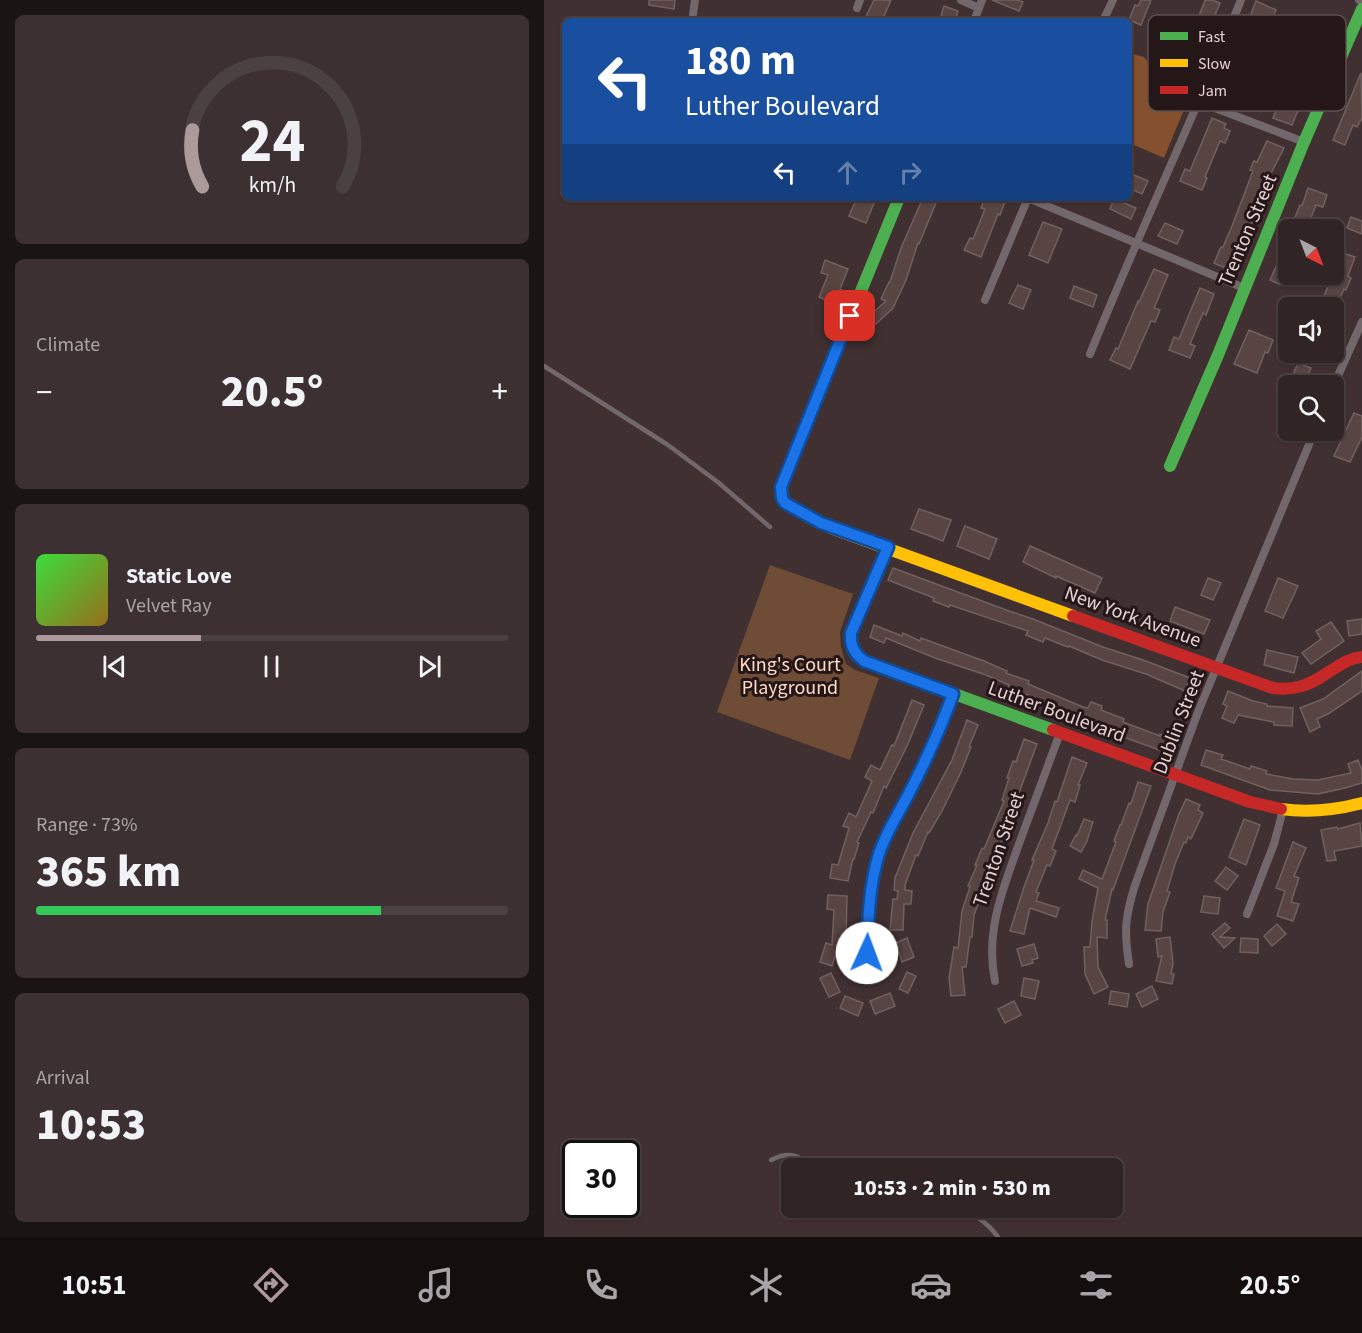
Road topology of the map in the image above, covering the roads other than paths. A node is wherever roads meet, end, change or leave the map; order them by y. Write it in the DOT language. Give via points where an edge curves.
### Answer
graph roads {
  1 [pos="695,0"];
  2 [pos="961,0"];
  3 [pos="1113,0"];
  4 [pos="1241,0"];
  5 [pos="981,4"];
  6 [pos="1362,9"];
  7 [pos="692,14"];
  8 [pos="1235,15"];
  9 [pos="975,18"];
  10 [pos="1104,18"];
  11 [pos="1346,46"];
  12 [pos="1195,111"];
  13 [pos="1223,111"];
  14 [pos="1318,111"];
  15 [pos="1304,142"];
  16 [pos="898,201"];
  17 [pos="1027,201"];
  18 [pos="1035,201"];
  19 [pos="1136,243"];
  20 [pos="1244,288"];
  21 [pos="985,300"];
  22 [pos="1362,322"];
  23 [pos="1090,354"];
  24 [pos="544,366"];
  25 [pos="1338,375"];
  26 [pos="1310,441"];
  27 [pos="1170,466"];
  28 [pos="770,527"];
  29 [pos="888,547"];
  30 [pos="1362,657"];
  31 [pos="1216,668"];
  32 [pos="953,694"];
  33 [pos="1060,733"];
  34 [pos="1176,775"];
  35 [pos="1362,803"];
  36 [pos="1283,810"];
  37 [pos="1247,914"];
  38 [pos="1129,964"];
  39 [pos="867,968"];
  40 [pos="995,981"];
  41 [pos="800,1158"];
  42 [pos="771,1160"];
  43 [pos="979,1218"];
  44 [pos="998,1237"];
  1 -- 7 [label="street"];
  2 -- 5 [label="street"];
  3 -- 10 [label="street"];
  4 -- 8 [label="street"];
  5 -- 9 [label="street"];
  6 -- 11 [label="street, Trenton Street"];
  12 -- 19 [label="street"];
  13 -- 15 [label="street"];
  14 -- 15 [label="street, Trenton Street"];
  15 -- 20 [label="street, Trenton Street"];
  16 -- 29 [label="street, New York Avenue" via="780,492 785,503 821,523"];
  17 -- 21 [label="street"];
  18 -- 19 [label="street"];
  19 -- 20 [label="street"];
  19 -- 23 [label="street"];
  20 -- 27 [label="street, Trenton Street"];
  22 -- 25 [label="street"];
  24 -- 28 [label="lane" via="668,445"];
  26 -- 31 [label="street, Dublin Street"];
  29 -- 31 [label="street, New York Avenue"];
  29 -- 32 [label="street, Luther Boulevard" via="851,633 853,649 864,661"];
  30 -- 31 [label="street, New York Avenue" via="1348,659 1306,687 1282,690"];
  31 -- 34 [label="street, Dublin Street"];
  32 -- 33 [label="street, Luther Boulevard"];
  32 -- 39 [label="street" via="879,854 871,891"];
  33 -- 34 [label="street, Luther Boulevard"];
  33 -- 40 [label="street, Trenton Street" via="995,918 991,951"];
  34 -- 36 [label="street, Luther Boulevard"];
  34 -- 38 [label="street, Dublin Street" via="1127,911"];
  35 -- 36 [label="street, Luther Boulevard" via="1328,811"];
  36 -- 37 [label="street"];
  41 -- 42 [label="lane" via="787,1154"];
  43 -- 44 [label="lane"];
}
